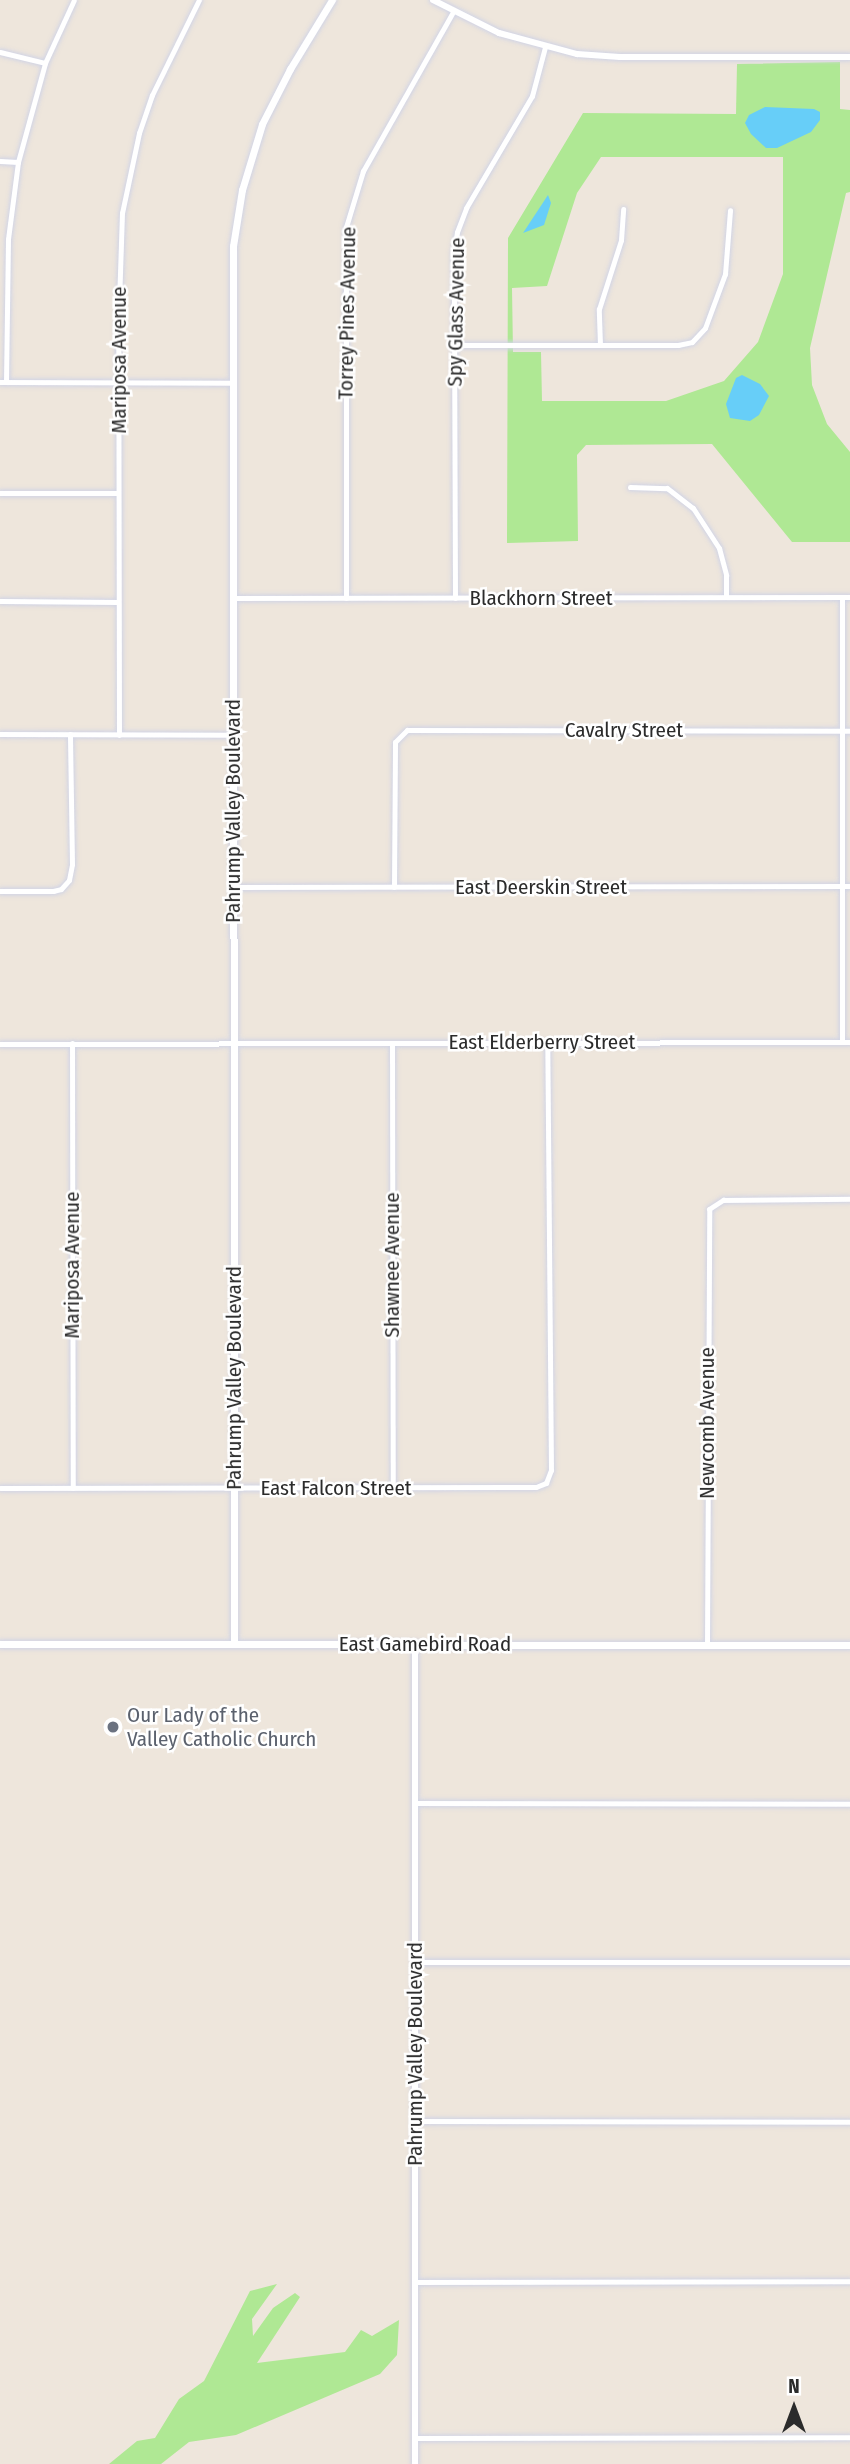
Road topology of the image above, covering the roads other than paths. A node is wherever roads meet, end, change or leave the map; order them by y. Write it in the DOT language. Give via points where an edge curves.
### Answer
graph roads {
  1 [pos="74,0"];
  2 [pos="199,0"];
  3 [pos="332,0"];
  4 [pos="433,0"];
  5 [pos="453,12"];
  6 [pos="545,47"];
  7 [pos="0,52"];
  8 [pos="850,57"];
  9 [pos="45,63"];
  10 [pos="0,161"];
  11 [pos="18,162"];
  12 [pos="623,209"];
  13 [pos="730,209"];
  14 [pos="454,345"];
  15 [pos="600,345"];
  16 [pos="3,382"];
  17 [pos="118,383"];
  18 [pos="232,383"];
  19 [pos="630,487"];
  20 [pos="0,493"];
  21 [pos="118,493"];
  22 [pos="726,597"];
  23 [pos="842,597"];
  24 [pos="850,597"];
  25 [pos="232,598"];
  26 [pos="346,598"];
  27 [pos="455,598"];
  28 [pos="0,601"];
  29 [pos="118,602"];
  30 [pos="842,731"];
  31 [pos="850,731"];
  32 [pos="0,734"];
  33 [pos="70,734"];
  34 [pos="119,735"];
  35 [pos="233,735"];
  36 [pos="846,886"];
  37 [pos="233,887"];
  38 [pos="394,887"];
  39 [pos="0,891"];
  40 [pos="547,1042"];
  41 [pos="842,1042"];
  42 [pos="850,1042"];
  43 [pos="72,1043"];
  44 [pos="392,1043"];
  45 [pos="0,1044"];
  46 [pos="233,1044"];
  47 [pos="850,1199"];
  48 [pos="0,1488"];
  49 [pos="73,1488"];
  50 [pos="234,1488"];
  51 [pos="393,1488"];
  52 [pos="0,1644"];
  53 [pos="234,1644"];
  54 [pos="415,1644"];
  55 [pos="707,1645"];
  56 [pos="850,1645"];
  57 [pos="415,1803"];
  58 [pos="850,1804"];
  59 [pos="415,1962"];
  60 [pos="850,1962"];
  61 [pos="415,2121"];
  62 [pos="850,2122"];
  63 [pos="850,2281"];
  64 [pos="415,2282"];
  65 [pos="850,2437"];
  66 [pos="415,2438"];
  67 [pos="415,2464"];
  1 -- 9 [label="street"];
  2 -- 17 [label="street, Mariposa Avenue" via="152,95 127,183 119,251"];
  3 -- 18 [label="main road, Pahrump Valley Boulevard" via="278,90 262,124 242,190 233,246"];
  4 -- 5 [label="street"];
  5 -- 6 [label="street"];
  5 -- 26 [label="street, Torrey Pines Avenue" via="363,171 346,227"];
  6 -- 8 [label="street" via="620,57"];
  6 -- 14 [label="street, Spy Glass Avenue" via="532,96 457,232"];
  7 -- 9 [label="street"];
  9 -- 11 [label="street"];
  10 -- 11 [label="street"];
  11 -- 16 [label="street" via="8,239"];
  12 -- 15 [label="street" via="621,240 601,298"];
  13 -- 15 [label="street" via="725,274 702,333 684,345"];
  14 -- 15 [label="street"];
  14 -- 27 [label="street, Spy Glass Avenue"];
  16 -- 17 [label="street"];
  17 -- 18 [label="street"];
  17 -- 21 [label="street, Mariposa Avenue"];
  18 -- 25 [label="main road, Pahrump Valley Boulevard"];
  19 -- 22 [label="street" via="667,488 693,508 719,548"];
  20 -- 21 [label="street"];
  21 -- 29 [label="street, Mariposa Avenue"];
  22 -- 23 [label="street, Blackhorn Street"];
  22 -- 27 [label="street, Blackhorn Street"];
  23 -- 24 [label="street, Blackhorn Street"];
  23 -- 30 [label="street"];
  25 -- 26 [label="street, Blackhorn Street"];
  25 -- 35 [label="main road, Pahrump Valley Boulevard"];
  26 -- 27 [label="street, Blackhorn Street"];
  28 -- 29 [label="street"];
  29 -- 34 [label="street, Mariposa Avenue"];
  30 -- 31 [label="street, Cavalry Street"];
  30 -- 36 [label="street"];
  30 -- 38 [label="street, Cavalry Street" via="407,730 399,735 394,761"];
  32 -- 33 [label="street"];
  33 -- 34 [label="street"];
  33 -- 39 [label="street" via="72,864 65,886 52,891"];
  34 -- 35 [label="street"];
  35 -- 37 [label="main road, Pahrump Valley Boulevard"];
  36 -- 38 [label="street, East Deerskin Street"];
  36 -- 41 [label="street"];
  37 -- 38 [label="street, East Deerskin Street"];
  37 -- 46 [label="main road, Pahrump Valley Boulevard"];
  40 -- 41 [label="street, East Elderberry Street"];
  40 -- 44 [label="street, East Elderberry Street"];
  40 -- 51 [label="street, East Falcon Street" via="551,1470 546,1483 536,1487"];
  41 -- 42 [label="street, East Elderberry Street"];
  43 -- 45 [label="street, East Elderberry Street"];
  43 -- 46 [label="street, East Elderberry Street"];
  43 -- 49 [label="street, Mariposa Avenue"];
  44 -- 46 [label="street, East Elderberry Street"];
  44 -- 51 [label="street, Shawnee Avenue"];
  46 -- 50 [label="main road, Pahrump Valley Boulevard"];
  47 -- 55 [label="street, Newcomb Avenue" via="723,1200 713,1204 707,1215"];
  48 -- 49 [label="street, East Falcon Street"];
  49 -- 50 [label="street, East Falcon Street"];
  50 -- 51 [label="street, East Falcon Street"];
  50 -- 53 [label="main road, Pahrump Valley Boulevard"];
  52 -- 53 [label="main road, East Gamebird Road"];
  53 -- 54 [label="main road, East Gamebird Road"];
  54 -- 55 [label="main road, East Gamebird Road"];
  54 -- 57 [label="street, Pahrump Valley Boulevard"];
  55 -- 56 [label="main road, East Gamebird Road"];
  57 -- 58 [label="street"];
  57 -- 59 [label="street, Pahrump Valley Boulevard"];
  59 -- 60 [label="street"];
  59 -- 61 [label="street, Pahrump Valley Boulevard"];
  61 -- 62 [label="street"];
  61 -- 64 [label="street, Pahrump Valley Boulevard"];
  63 -- 64 [label="street"];
  64 -- 66 [label="street, Pahrump Valley Boulevard"];
  65 -- 66 [label="street"];
  66 -- 67 [label="street, Pahrump Valley Boulevard"];
}
